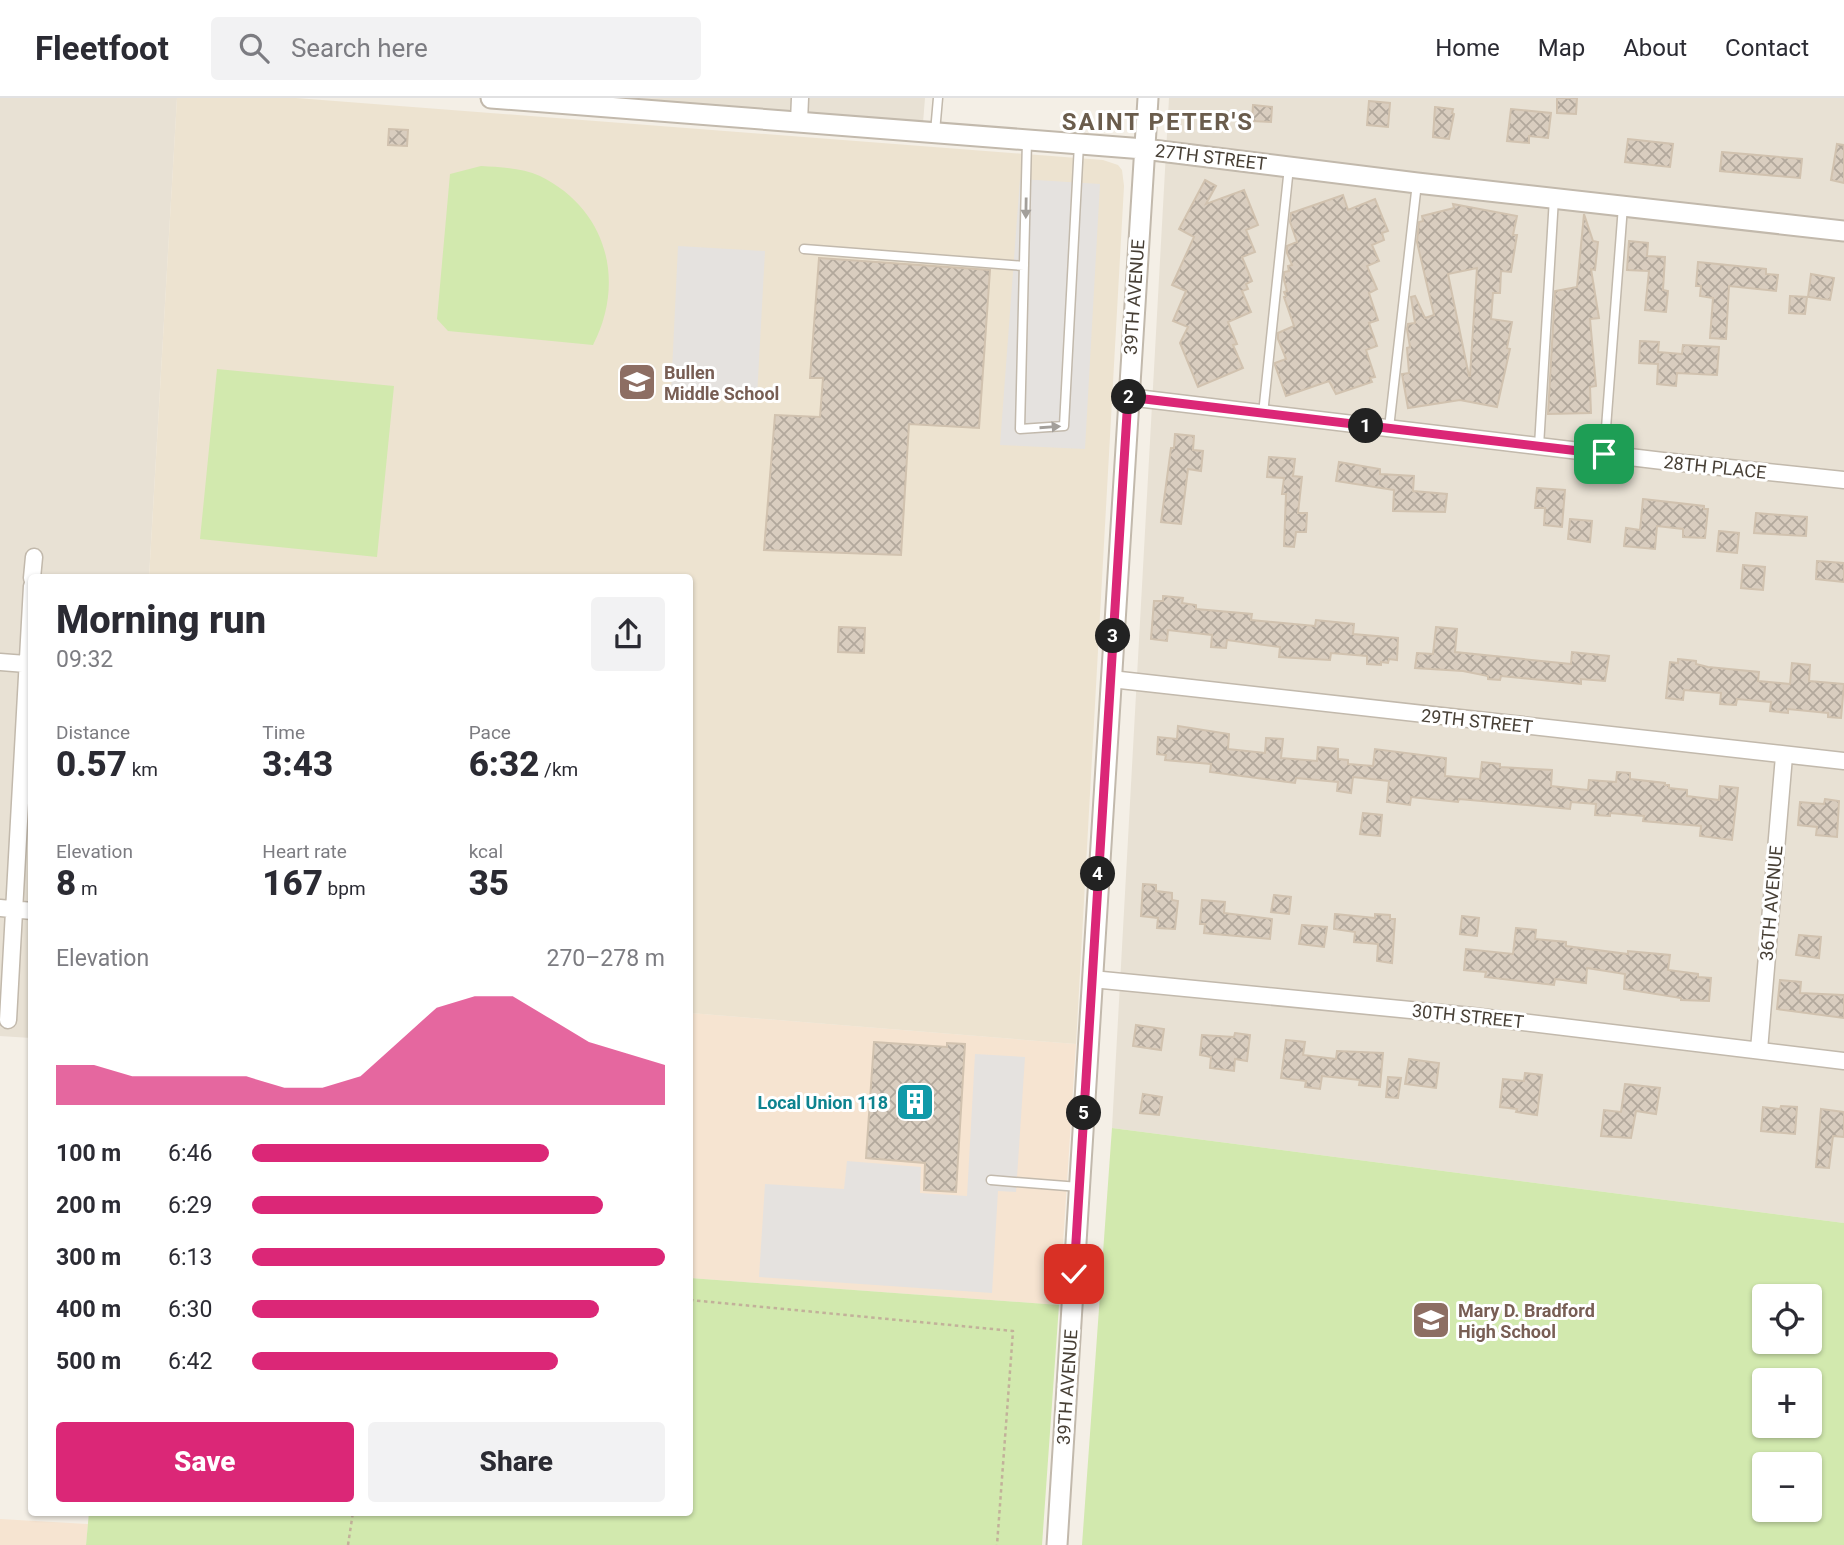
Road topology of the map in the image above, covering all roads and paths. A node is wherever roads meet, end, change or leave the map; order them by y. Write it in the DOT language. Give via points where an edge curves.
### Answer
graph roads {
  1 [pos="491,98"];
  2 [pos="800,98"];
  3 [pos="938,98"];
  4 [pos="1148,98"];
  5 [pos="799,122"];
  6 [pos="935,132"];
  7 [pos="1027,140"];
  8 [pos="1079,144"];
  9 [pos="1143,149"];
  10 [pos="1289,167"];
  11 [pos="1417,183"];
  12 [pos="1554,198"];
  13 [pos="1623,206"];
  14 [pos="1844,230"];
  15 [pos="804,249"];
  16 [pos="1024,266"];
  17 [pos="1128,397"];
  18 [pos="1263,414"];
  19 [pos="1389,428"];
  20 [pos="1539,446"];
  21 [pos="1604,454"];
  22 [pos="1844,480"];
  23 [pos="34,557"];
  24 [pos="32,574"];
  25 [pos="28,638"];
  26 [pos="0,662"];
  27 [pos="26,664"];
  28 [pos="1111,679"];
  29 [pos="1784,756"];
  30 [pos="1844,761"];
  31 [pos="6,909"];
  32 [pos="28,911"];
  33 [pos="1092,979"];
  34 [pos="8,1020"];
  35 [pos="1759,1050"];
  36 [pos="1844,1061"];
  37 [pos="991,1180"];
  38 [pos="1079,1187"];
  39 [pos="693,1300"];
  40 [pos="352,1516"];
  41 [pos="348,1545"];
  42 [pos="997,1545"];
  43 [pos="1057,1545"];
  1 -- 5 [label="street, 27TH STREET"];
  2 -- 5 [label="street"];
  3 -- 6 [label="lane"];
  4 -- 9 [label="street, 39TH AVENUE"];
  5 -- 6 [label="street, 27TH STREET"];
  6 -- 7 [label="street, 27TH STREET"];
  7 -- 8 [label="street, 27TH STREET"];
  7 -- 16 [label="lane, one-way"];
  8 -- 9 [label="street, 27TH STREET"];
  16 -- 8 [label="lane, one-way" via="1020,429 1064,426"];
  9 -- 10 [label="street, 27TH STREET"];
  9 -- 17 [label="street, 39TH AVENUE"];
  10 -- 11 [label="street, 27TH STREET"];
  10 -- 18 [label="lane"];
  11 -- 12 [label="street, 27TH STREET"];
  11 -- 19 [label="lane"];
  12 -- 13 [label="street, 27TH STREET"];
  12 -- 20 [label="lane"];
  13 -- 14 [label="street, 27TH STREET"];
  13 -- 21 [label="lane"];
  15 -- 16 [label="lane"];
  17 -- 18 [label="street, 28TH PLACE"];
  17 -- 28 [label="street, 39TH AVENUE"];
  18 -- 19 [label="street, 28TH PLACE"];
  19 -- 20 [label="street, 28TH PLACE"];
  20 -- 21 [label="street, 28TH PLACE"];
  21 -- 22 [label="street, 28TH PLACE"];
  23 -- 24 [label="street"];
  25 -- 27 [label="street"];
  26 -- 27 [label="street"];
  27 -- 31 [label="street"];
  28 -- 29 [label="street, 29TH STREET"];
  28 -- 33 [label="street, 39TH AVENUE"];
  29 -- 30 [label="street, 29TH STREET"];
  29 -- 35 [label="street, 36TH AVENUE"];
  31 -- 32 [label="street"];
  31 -- 34 [label="street"];
  33 -- 35 [label="street, 30TH STREET"];
  33 -- 38 [label="street, 39TH AVENUE"];
  35 -- 36 [label="street, 30TH STREET"];
  37 -- 38 [label="lane"];
  38 -- 43 [label="street, 39TH AVENUE"];
  39 -- 42 [label="path" via="1013,1331"];
  40 -- 41 [label="path"];
}
